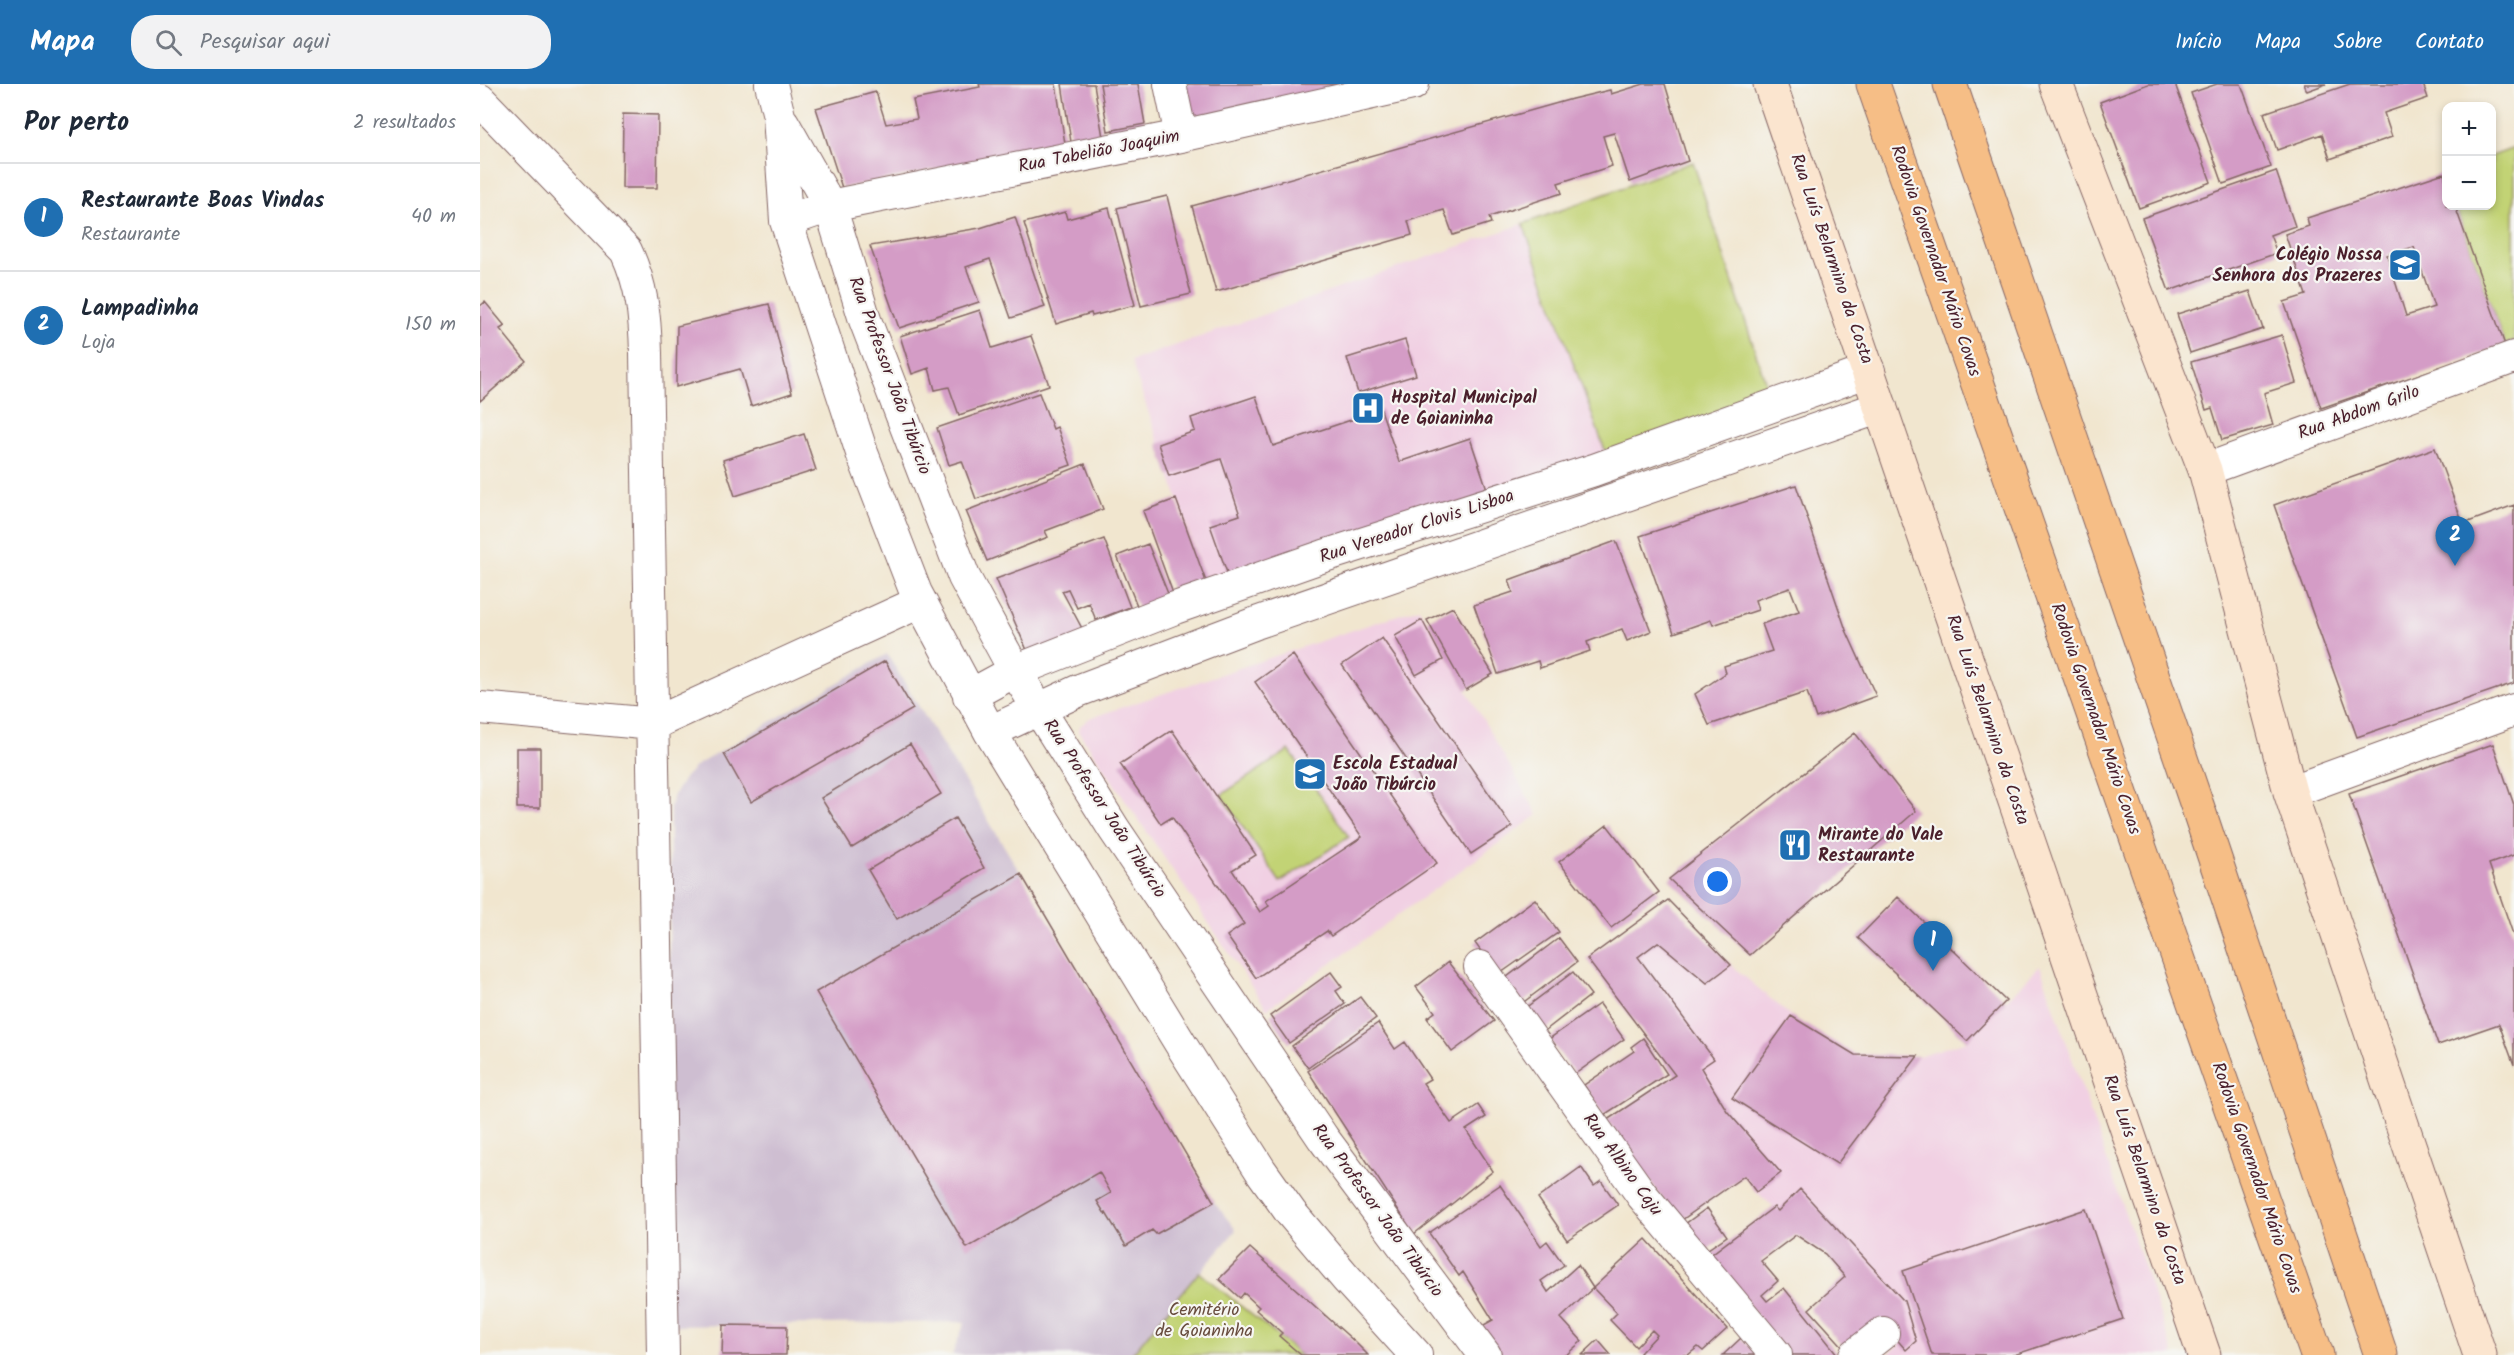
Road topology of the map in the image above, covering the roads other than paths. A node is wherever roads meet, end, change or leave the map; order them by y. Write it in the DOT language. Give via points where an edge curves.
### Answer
graph roads {
  1 [pos="771,84"];
  2 [pos="1170,84"];
  3 [pos="1413,84"];
  4 [pos="1770,84"];
  5 [pos="1873,84"];
  6 [pos="1950,84"];
  7 [pos="2056,84"];
  8 [pos="480,100"];
  9 [pos="779,116"];
  10 [pos="1181,136"];
  11 [pos="830,206"];
  12 [pos="786,221"];
  13 [pos="2514,357"];
  14 [pos="1869,371"];
  15 [pos="1881,407"];
  16 [pos="2205,470"];
  17 [pos="1503,499"];
  18 [pos="1516,533"];
  19 [pos="1324,556"];
  20 [pos="1337,594"];
  21 [pos="920,602"];
  22 [pos="1015,670"];
  23 [pos="969,696"];
  24 [pos="480,708"];
  25 [pos="1039,709"];
  26 [pos="2514,710"];
  27 [pos="653,724"];
  28 [pos="990,732"];
  29 [pos="2290,792"];
  30 [pos="1480,967"];
  31 [pos="1883,1333"];
  32 [pos="663,1355"];
  33 [pos="1416,1355"];
  34 [pos="1485,1355"];
  35 [pos="1776,1355"];
  36 [pos="1856,1355"];
  37 [pos="2204,1355"];
  38 [pos="2317,1355"];
  39 [pos="2381,1355"];
  40 [pos="2480,1355"];
  1 -- 9 [label="street"];
  2 -- 10 [label="street"];
  3 -- 10 [label="street, Rua Tabelião Joaquim"];
  4 -- 14 [label="main road, Rua Luís Belarmino da Costa"];
  5 -- 38 [label="highway, Rodovia Governador Mário Covas"];
  6 -- 39 [label="highway"];
  7 -- 16 [label="main road"];
  8 -- 27 [label="street" via="626,251 642,294"];
  9 -- 11 [label="street, Rua Professor João Tibúrcio"];
  9 -- 12 [label="street"];
  10 -- 11 [label="street, Rua Tabelião Joaquim"];
  11 -- 12 [label="street, Rua Tabelião Joaquim"];
  11 -- 22 [label="street, Rua Professor João Tibúrcio" via="865,320 964,577"];
  12 -- 21 [label="street" via="862,453"];
  13 -- 16 [label="street, Rua Abdom Grilo"];
  14 -- 15 [label="main road, Rua Luís Belarmino da Costa"];
  14 -- 17 [label="street, Rua Vereador Clovis Lisboa"];
  15 -- 18 [label="street, Rua Vereador Clovis Lisboa"];
  15 -- 37 [label="main road, Rua Luís Belarmino da Costa"];
  16 -- 29 [label="main road"];
  17 -- 18 [label="street"];
  17 -- 19 [label="street, Rua Vereador Clovis Lisboa"];
  18 -- 20 [label="street, Rua Vereador Clovis Lisboa"];
  19 -- 20 [label="street"];
  19 -- 22 [label="street, Rua Vereador Clovis Lisboa"];
  20 -- 25 [label="street, Rua Vereador Clovis Lisboa"];
  21 -- 23 [label="street"];
  21 -- 27 [label="street"];
  22 -- 23 [label="street, Rua Vereador Clovis Lisboa"];
  22 -- 25 [label="street, Rua Professor João Tibúrcio"];
  23 -- 28 [label="street"];
  24 -- 27 [label="street"];
  25 -- 28 [label="street, Rua Vereador Clovis Lisboa"];
  25 -- 34 [label="street, Rua Professor João Tibúrcio" via="1114,829 1323,1138"];
  26 -- 29 [label="street"];
  27 -- 32 [label="street"];
  28 -- 33 [label="street" via="1261,1171 1338,1270"];
  29 -- 40 [label="main road"];
  30 -- 35 [label="street, Rua Albino Caju" via="1642,1195"];
  31 -- 36 [label="street"];
}
